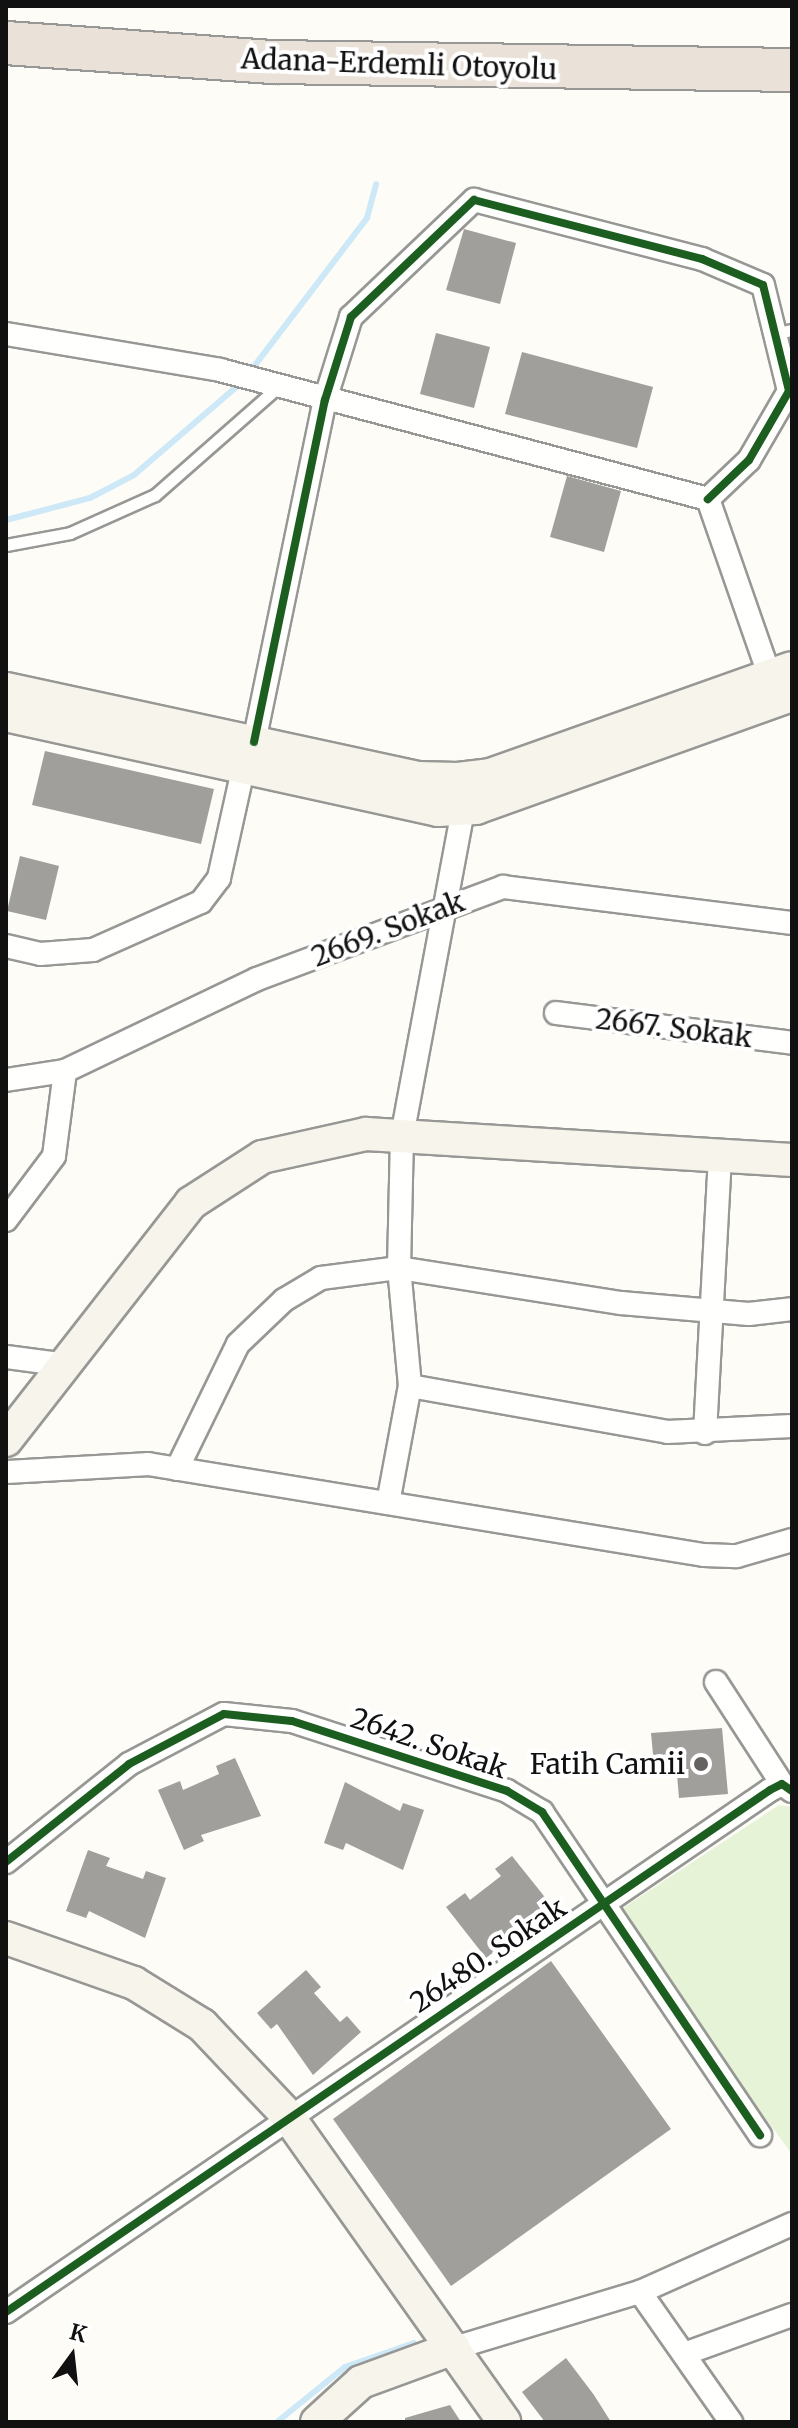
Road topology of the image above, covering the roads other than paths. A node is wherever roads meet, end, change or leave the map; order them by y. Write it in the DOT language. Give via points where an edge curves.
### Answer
graph roads {
  1 [pos="6,43"];
  2 [pos="792,70"];
  3 [pos="783,332"];
  4 [pos="6,334"];
  5 [pos="278,387"];
  6 [pos="325,400"];
  7 [pos="708,499"];
  8 [pos="6,545"];
  9 [pos="785,680"];
  10 [pos="6,689"];
  11 [pos="6,715"];
  12 [pos="248,756"];
  13 [pos="463,809"];
  14 [pos="446,907"];
  15 [pos="792,923"];
  16 [pos="6,946"];
  17 [pos="556,1013"];
  18 [pos="792,1043"];
  19 [pos="65,1071"];
  20 [pos="6,1080"];
  21 [pos="402,1136"];
  22 [pos="720,1155"];
  23 [pos="792,1160"];
  24 [pos="6,1220"];
  25 [pos="399,1268"];
  26 [pos="792,1309"];
  27 [pos="715,1313"];
  28 [pos="6,1357"];
  29 [pos="67,1365"];
  30 [pos="410,1386"];
  31 [pos="792,1426"];
  32 [pos="705,1433"];
  33 [pos="6,1440"];
  34 [pos="177,1469"];
  35 [pos="6,1472"];
  36 [pos="388,1503"];
  37 [pos="792,1540"];
  38 [pos="716,1682"];
  39 [pos="787,1787"];
  40 [pos="6,1862"];
  41 [pos="605,1904"];
  42 [pos="6,1938"];
  43 [pos="287,2115"];
  44 [pos="760,2135"];
  45 [pos="792,2224"];
  46 [pos="640,2292"];
  47 [pos="6,2312"];
  48 [pos="792,2315"];
  49 [pos="454,2348"];
  50 [pos="684,2354"];
  51 [pos="317,2422"];
  52 [pos="504,2422"];
  53 [pos="731,2422"];
  1 -- 2 [label="highway, Adana-Erdemli Otoyolu" via="273,62"];
  3 -- 6 [label="street" via="763,285 702,259 474,200 351,317"];
  3 -- 7 [label="street" via="789,391 749,460"];
  4 -- 5 [label="street"];
  5 -- 6 [label="street"];
  5 -- 8 [label="lane" via="155,495 70,533"];
  6 -- 7 [label="street"];
  6 -- 12 [label="street"];
  7 -- 9 [label="street"];
  9 -- 12 [label="street" via="480,776 417,778"];
  9 -- 13 [label="street"];
  10 -- 12 [label="street"];
  11 -- 12 [label="street"];
  12 -- 13 [label="street" via="374,801"];
  12 -- 16 [label="street" via="219,878 201,902 93,950 40,954"];
  13 -- 14 [label="street"];
  14 -- 15 [label="street, 2669. Sokak" via="503,887"];
  14 -- 19 [label="street, 2669. Sokak" via="257,979"];
  14 -- 21 [label="street"];
  17 -- 18 [label="street, 2667. Sokak"];
  19 -- 20 [label="street, 2669. Sokak"];
  19 -- 24 [label="street" via="54,1156"];
  21 -- 22 [label="street"];
  21 -- 25 [label="street"];
  21 -- 29 [label="street" via="366,1134 262,1157 191,1203"];
  22 -- 23 [label="street"];
  22 -- 27 [label="street"];
  25 -- 27 [label="street"];
  25 -- 30 [label="street"];
  25 -- 34 [label="street" via="321,1278 284,1300 238,1344"];
  26 -- 27 [label="street"];
  27 -- 32 [label="street"];
  28 -- 29 [label="street"];
  29 -- 33 [label="street"];
  30 -- 32 [label="street"];
  30 -- 36 [label="street"];
  31 -- 32 [label="street"];
  34 -- 35 [label="street"];
  34 -- 36 [label="street"];
  36 -- 37 [label="street" via="704,1555 737,1556"];
  38 -- 39 [label="street"];
  39 -- 41 [label="street, 26480. Sokak"];
  40 -- 41 [label="street, 2642. Sokak" via="129,1764 224,1714 251,1712 507,1791 542,1812"];
  41 -- 43 [label="street, 26480. Sokak"];
  41 -- 44 [label="street, 2642. Sokak"];
  42 -- 43 [label="street" via="134,1983 202,2025"];
  43 -- 47 [label="street, 26480. Sokak"];
  43 -- 49 [label="street"];
  45 -- 46 [label="street"];
  46 -- 49 [label="street"];
  46 -- 50 [label="street"];
  48 -- 50 [label="street"];
  49 -- 51 [label="street" via="361,2382"];
  49 -- 52 [label="street"];
  50 -- 53 [label="street"];
}
